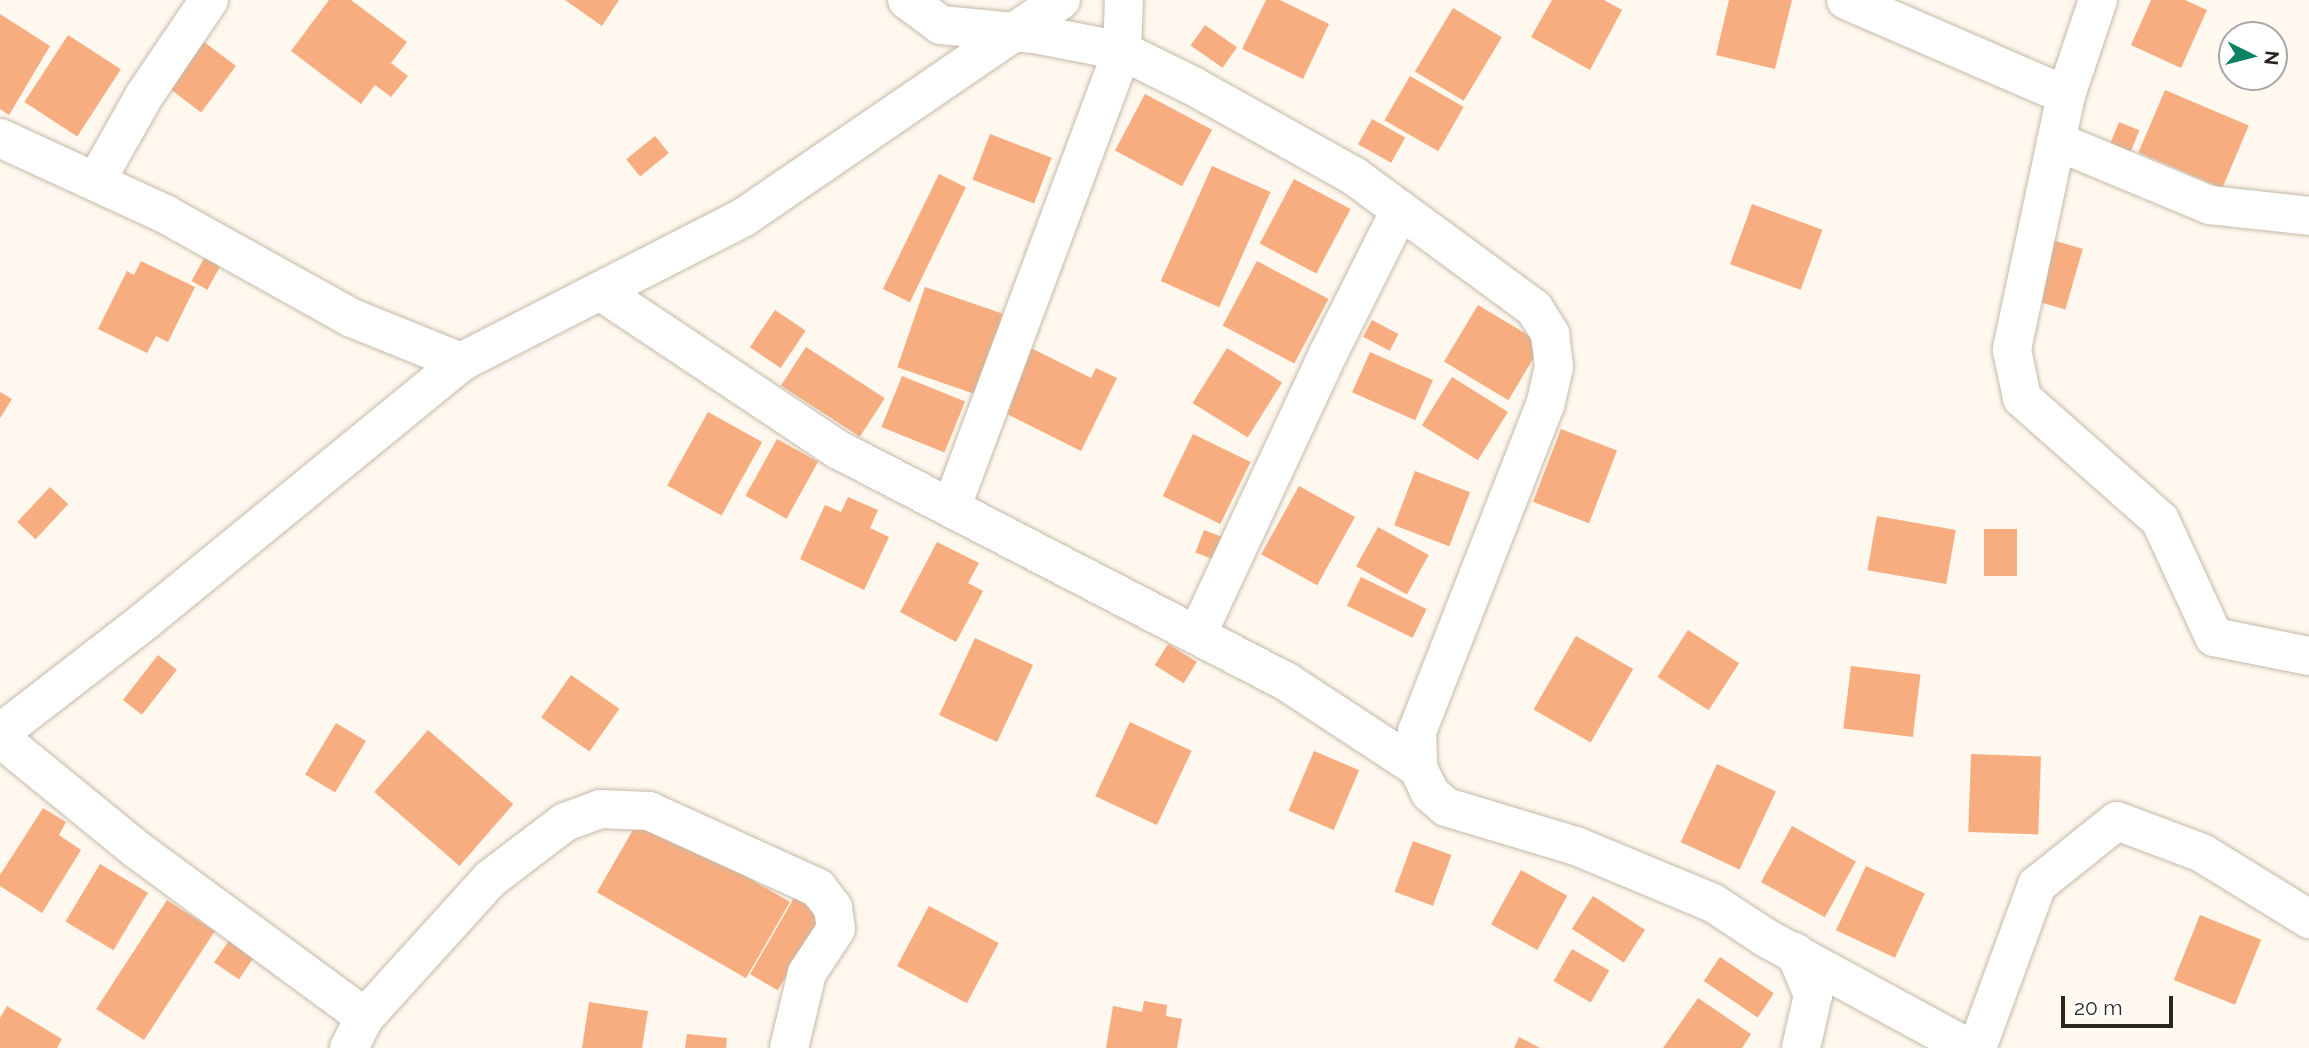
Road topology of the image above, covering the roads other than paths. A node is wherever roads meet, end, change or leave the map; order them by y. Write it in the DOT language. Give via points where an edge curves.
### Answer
graph roads {
  1 [pos="209,0"];
  2 [pos="906,0"];
  3 [pos="1061,0"];
  4 [pos="1124,0"];
  5 [pos="1846,0"];
  6 [pos="2098,0"];
  7 [pos="1015,32"];
  8 [pos="1122,51"];
  9 [pos="2066,95"];
  10 [pos="0,138"];
  11 [pos="2056,141"];
  12 [pos="96,181"];
  13 [pos="1400,210"];
  14 [pos="2309,216"];
  15 [pos="600,291"];
  16 [pos="461,362"];
  17 [pos="952,506"];
  18 [pos="1197,635"];
  19 [pos="2309,656"];
  20 [pos="0,736"];
  21 [pos="1418,768"];
  22 [pos="2309,919"];
  23 [pos="1795,952"];
  24 [pos="357,1032"];
  25 [pos="789,1048"];
  26 [pos="1801,1048"];
  27 [pos="1969,1048"];
  28 [pos="1977,1048"];
  1 -- 12 [label="street" via="144,96"];
  2 -- 7 [label="street" via="941,25"];
  3 -- 7 [label="street"];
  4 -- 8 [label="street"];
  5 -- 9 [label="street"];
  6 -- 9 [label="street"];
  7 -- 8 [label="street"];
  7 -- 15 [label="street" via="744,217"];
  8 -- 13 [label="street" via="1354,176"];
  8 -- 17 [label="street"];
  9 -- 11 [label="street"];
  10 -- 12 [label="street"];
  11 -- 14 [label="street" via="2210,205"];
  11 -- 19 [label="street" via="2012,350 2022,398 2160,520 2214,637"];
  12 -- 16 [label="street" via="352,318"];
  13 -- 18 [label="street"];
  13 -- 21 [label="street" via="1534,308 1550,334 1554,367 1545,405 1417,731"];
  15 -- 16 [label="street"];
  15 -- 17 [label="street" via="837,450"];
  16 -- 20 [label="street"];
  17 -- 18 [label="street"];
  18 -- 21 [label="street" via="1287,682"];
  20 -- 24 [label="street"];
  21 -- 23 [label="street" via="1430,793 1446,807 1576,846 1713,903"];
  22 -- 28 [label="street" via="2202,853 2117,821 2037,885"];
  23 -- 26 [label="street" via="1813,995"];
  23 -- 27 [label="street"];
  24 -- 25 [label="street" via="490,879 565,822 600,809 649,811 818,888 833,908 836,929 807,972"];
}
